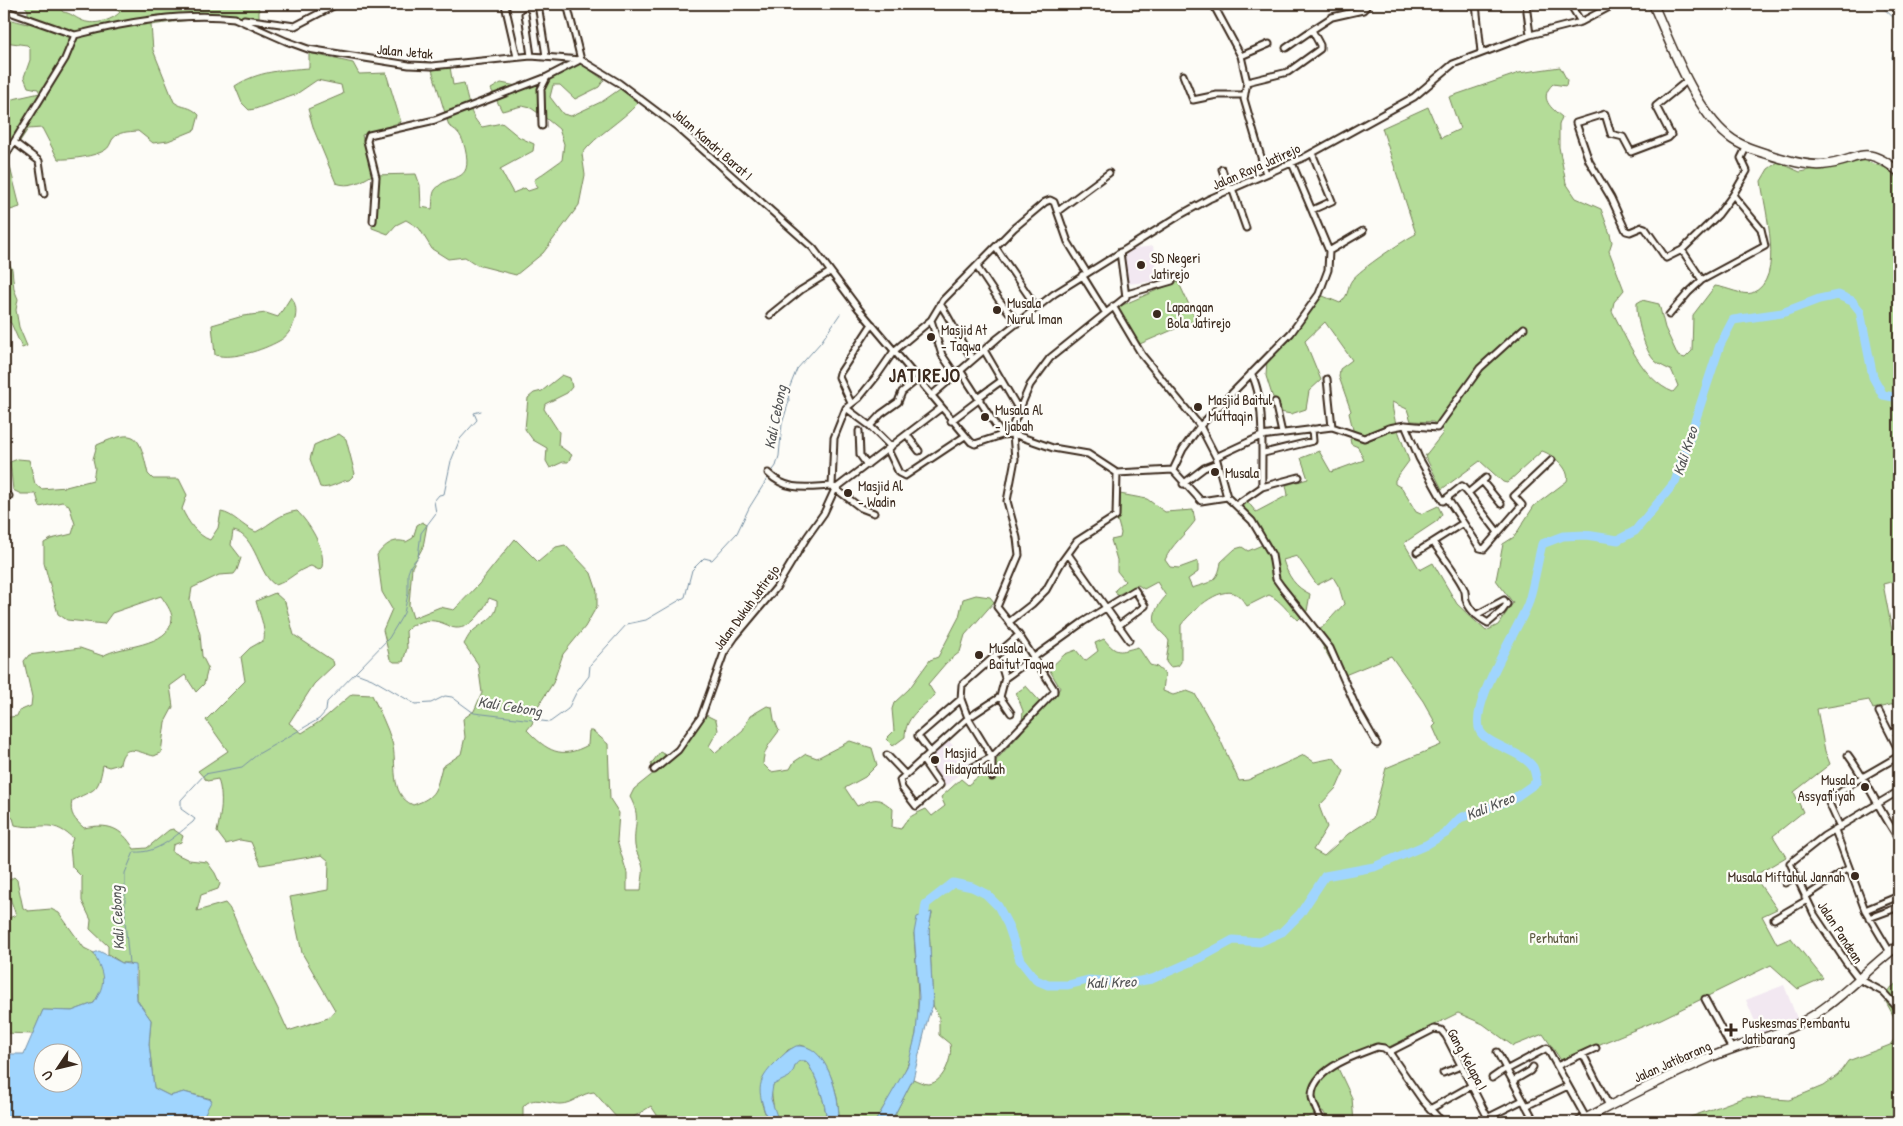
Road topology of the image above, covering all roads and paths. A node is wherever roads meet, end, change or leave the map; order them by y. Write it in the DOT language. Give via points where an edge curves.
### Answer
graph roads {
  1 [pos="338,4"];
  2 [pos="538,4"];
  3 [pos="568,4"];
  4 [pos="1227,4"];
  5 [pos="1365,4"];
  6 [pos="1476,4"];
  7 [pos="1526,4"];
  8 [pos="1570,4"];
  9 [pos="1615,4"];
  10 [pos="1653,4"];
  11 [pos="505,5"];
  12 [pos="1215,7"];
  13 [pos="5,11"];
  14 [pos="525,14"];
  15 [pos="234,18"];
  16 [pos="1581,22"];
  17 [pos="1312,30"];
  18 [pos="75,35"];
  19 [pos="1530,35"];
  20 [pos="1269,44"];
  21 [pos="1286,48"];
  22 [pos="1481,52"];
  23 [pos="531,56"];
  24 [pos="546,56"];
  25 [pos="1240,56"];
  26 [pos="517,57"];
  27 [pos="581,60"];
  28 [pos="1184,75"];
  29 [pos="547,77"];
  30 [pos="1688,80"];
  31 [pos="1248,82"];
  32 [pos="1244,95"];
  33 [pos="542,126"];
  34 [pos="14,142"];
  35 [pos="1747,146"];
  36 [pos="1312,153"];
  37 [pos="4,158"];
  38 [pos="1292,163"];
  39 [pos="1222,169"];
  40 [pos="1899,172"];
  41 [pos="1109,173"];
  42 [pos="1266,174"];
  43 [pos="1230,189"];
  44 [pos="44,194"];
  45 [pos="1733,195"];
  46 [pos="1312,210"];
  47 [pos="1058,211"];
  48 [pos="373,220"];
  49 [pos="1246,228"];
  50 [pos="1363,231"];
  51 [pos="996,248"];
  52 [pos="1682,250"];
  53 [pos="1329,251"];
  54 [pos="1120,252"];
  55 [pos="977,267"];
  56 [pos="830,272"];
  57 [pos="1085,274"];
  58 [pos="1702,280"];
  59 [pos="1172,281"];
  60 [pos="1127,294"];
  61 [pos="940,304"];
  62 [pos="1114,306"];
  63 [pos="1037,308"];
  64 [pos="1105,312"];
  65 [pos="770,315"];
  66 [pos="1669,315"];
  67 [pos="931,320"];
  68 [pos="872,324"];
  69 [pos="1018,324"];
  70 [pos="1524,328"];
  71 [pos="984,350"];
  72 [pos="894,351"];
  73 [pos="973,359"];
  74 [pos="958,372"];
  75 [pos="1251,373"];
  76 [pos="918,379"];
  77 [pos="1327,379"];
  78 [pos="1001,381"];
  79 [pos="931,396"];
  80 [pos="979,398"];
  81 [pos="1275,402"];
  82 [pos="851,403"];
  83 [pos="846,408"];
  84 [pos="942,408"];
  85 [pos="1019,410"];
  86 [pos="951,421"];
  87 [pos="1405,425"];
  88 [pos="870,426"];
  89 [pos="1200,426"];
  90 [pos="1332,427"];
  91 [pos="1312,429"];
  92 [pos="859,431"];
  93 [pos="1282,433"];
  94 [pos="1011,434"];
  95 [pos="907,435"];
  96 [pos="1002,435"];
  97 [pos="965,436"];
  98 [pos="1261,436"];
  99 [pos="890,449"];
  100 [pos="919,452"];
  101 [pos="1264,453"];
  102 [pos="1216,460"];
  103 [pos="1552,460"];
  104 [pos="868,465"];
  105 [pos="1173,470"];
  106 [pos="1117,473"];
  107 [pos="770,475"];
  108 [pos="1299,477"];
  109 [pos="1184,484"];
  110 [pos="834,487"];
  111 [pos="1262,487"];
  112 [pos="1468,493"];
  113 [pos="1228,497"];
  114 [pos="1447,498"];
  115 [pos="1501,504"];
  116 [pos="1236,505"];
  117 [pos="874,513"];
  118 [pos="1463,523"];
  119 [pos="1497,531"];
  120 [pos="1433,542"];
  121 [pos="1417,552"];
  122 [pos="1068,554"];
  123 [pos="1106,608"];
  124 [pos="1476,615"];
  125 [pos="1010,622"];
  126 [pos="1118,626"];
  127 [pos="1019,635"];
  128 [pos="1129,640"];
  129 [pos="993,656"];
  130 [pos="1034,656"];
  131 [pos="1005,678"];
  132 [pos="1000,697"];
  133 [pos="960,699"];
  134 [pos="1879,712"];
  135 [pos="1011,713"];
  136 [pos="968,718"];
  137 [pos="1899,730"];
  138 [pos="1890,733"];
  139 [pos="1377,744"];
  140 [pos="1899,750"];
  141 [pos="930,752"];
  142 [pos="888,755"];
  143 [pos="1848,755"];
  144 [pos="1899,756"];
  145 [pos="992,757"];
  146 [pos="922,759"];
  147 [pos="973,767"];
  148 [pos="654,770"];
  149 [pos="905,774"];
  150 [pos="992,776"];
  151 [pos="1864,776"];
  152 [pos="1899,791"];
  153 [pos="1878,805"];
  154 [pos="1837,829"];
  155 [pos="1899,839"];
  156 [pos="1849,868"];
  157 [pos="1795,878"];
  158 [pos="1785,884"];
  159 [pos="1899,896"];
  160 [pos="1806,898"];
  161 [pos="1899,907"];
  162 [pos="1865,910"];
  163 [pos="1869,918"];
  164 [pos="1774,919"];
  165 [pos="1899,944"];
  166 [pos="1890,952"];
  167 [pos="1859,978"];
  168 [pos="1705,999"];
  169 [pos="1895,1005"];
  170 [pos="1596,1048"];
  171 [pos="1732,1049"];
  172 [pos="1388,1051"];
  173 [pos="1497,1052"];
  174 [pos="1583,1054"];
  175 [pos="1461,1066"];
  176 [pos="1557,1066"];
  177 [pos="1533,1067"];
  178 [pos="1506,1069"];
  179 [pos="1443,1073"];
  180 [pos="1492,1078"];
  181 [pos="1513,1081"];
  182 [pos="1470,1086"];
  183 [pos="1568,1086"];
  184 [pos="1523,1100"];
  185 [pos="1526,1106"];
  186 [pos="1609,1106"];
  187 [pos="1430,1109"];
  188 [pos="1440,1120"];
  189 [pos="1489,1120"];
  190 [pos="1583,1120"];
  191 [pos="1322,1122"];
  192 [pos="1431,1122"];
  193 [pos="1534,1122"];
  1 -- 15 [label="street" via="295,26"];
  2 -- 24 [label="street"];
  3 -- 27 [label="street"];
  4 -- 12 [label="street"];
  5 -- 17 [label="street" via="1363,10 1332,16"];
  6 -- 22 [label="street"];
  7 -- 19 [label="street"];
  8 -- 16 [label="street"];
  9 -- 16 [label="street, Jalan Raya Jatirejo"];
  10 -- 30 [label="main road"];
  11 -- 26 [label="street"];
  12 -- 25 [label="street"];
  13 -- 18 [label="street"];
  14 -- 23 [label="street"];
  15 -- 18 [label="street" via="208,16 122,23"];
  15 -- 26 [label="street, Jalan Jetak" via="308,49 408,65 432,66"];
  16 -- 19 [label="street, Jalan Raya Jatirejo"];
  17 -- 21 [label="street"];
  17 -- 31 [label="street" via="1320,49 1288,72"];
  18 -- 34 [label="street" via="65,59"];
  19 -- 22 [label="street, Jalan Raya Jatirejo"];
  20 -- 25 [label="street"];
  22 -- 36 [label="street, Jalan Raya Jatirejo" via="1453,64 1414,97"];
  23 -- 24 [label="street, Jalan Jetak"];
  23 -- 26 [label="street, Jalan Jetak"];
  24 -- 27 [label="street, Jalan Jetak"];
  25 -- 31 [label="street"];
  27 -- 29 [label="street"];
  27 -- 56 [label="street, Jalan Kandri Barat I" via="619,83 676,126 813,248"];
  28 -- 32 [label="street" via="1193,100 1223,94"];
  29 -- 33 [label="street" via="541,89"];
  29 -- 48 [label="street" via="435,120 369,135 367,141 376,177"];
  30 -- 35 [label="main road" via="1720,129"];
  30 -- 52 [label="street" via="1656,106 1670,135 1668,138 1631,152 1623,137 1612,134 1605,114 1575,124 1589,160 1626,231 1645,228 1666,258"];
  31 -- 32 [label="street"];
  32 -- 42 [label="street"];
  34 -- 37 [label="street"];
  34 -- 44 [label="street" via="40,161"];
  35 -- 40 [label="main road" via="1791,161 1813,164 1867,154 1880,158"];
  35 -- 45 [label="street" via="1741,158 1747,171"];
  36 -- 38 [label="street, Jalan Raya Jatirejo"];
  36 -- 46 [label="street" via="1332,201"];
  38 -- 42 [label="street, Jalan Raya Jatirejo"];
  38 -- 46 [label="street"];
  39 -- 43 [label="street"];
  41 -- 47 [label="street"];
  42 -- 43 [label="street, Jalan Raya Jatirejo"];
  43 -- 49 [label="street"];
  43 -- 54 [label="street, Jalan Raya Jatirejo"];
  45 -- 52 [label="street" via="1718,215"];
  45 -- 58 [label="street" via="1762,229 1764,246"];
  46 -- 53 [label="street"];
  47 -- 51 [label="street, Jalan Dukuh Jatirejo" via="1054,202 1044,202"];
  47 -- 57 [label="street" via="1068,242"];
  50 -- 53 [label="street"];
  51 -- 55 [label="street, Jalan Dukuh Jatirejo"];
  51 -- 63 [label="street"];
  52 -- 58 [label="street"];
  53 -- 75 [label="street" via="1328,270 1319,294 1292,333"];
  54 -- 57 [label="street, Jalan Raya Jatirejo"];
  54 -- 60 [label="street"];
  55 -- 61 [label="street, Jalan Dukuh Jatirejo"];
  55 -- 69 [label="street"];
  56 -- 65 [label="street"];
  56 -- 68 [label="street, Jalan Kandri Barat I"];
  57 -- 63 [label="street, Jalan Raya Jatirejo"];
  57 -- 64 [label="street"];
  58 -- 66 [label="street"];
  59 -- 60 [label="street"];
  60 -- 62 [label="street"];
  61 -- 67 [label="street, Jalan Dukuh Jatirejo"];
  61 -- 73 [label="street"];
  62 -- 64 [label="street"];
  62 -- 89 [label="street" via="1142,355"];
  63 -- 69 [label="street, Jalan Raya Jatirejo"];
  64 -- 85 [label="street" via="1050,358 1030,385"];
  67 -- 72 [label="street, Jalan Dukuh Jatirejo"];
  67 -- 74 [label="street" via="942,355"];
  68 -- 72 [label="street"];
  68 -- 82 [label="street" via="840,373"];
  69 -- 71 [label="street, Jalan Raya Jatirejo"];
  70 -- 87 [label="street" via="1480,368 1437,428"];
  71 -- 73 [label="street, Jalan Raya Jatirejo"];
  71 -- 78 [label="street"];
  72 -- 76 [label="street"];
  72 -- 82 [label="street, Jalan Dukuh Jatirejo" via="876,378"];
  73 -- 74 [label="street, Jalan Raya Jatirejo"];
  74 -- 79 [label="street, Jalan Raya Jatirejo"];
  74 -- 80 [label="street"];
  75 -- 89 [label="street"];
  75 -- 98 [label="street" via="1256,383"];
  76 -- 79 [label="street"];
  76 -- 88 [label="street"];
  77 -- 90 [label="street"];
  78 -- 80 [label="street"];
  78 -- 85 [label="street"];
  79 -- 84 [label="street"];
  80 -- 86 [label="street"];
  80 -- 96 [label="street"];
  81 -- 93 [label="street"];
  82 -- 83 [label="street, Jalan Dukuh Jatirejo"];
  83 -- 88 [label="street"];
  83 -- 110 [label="street, Jalan Dukuh Jatirejo" via="834,438"];
  84 -- 86 [label="street"];
  84 -- 95 [label="street, Jalan Dukuh Jatirejo"];
  85 -- 94 [label="street"];
  86 -- 97 [label="street"];
  87 -- 90 [label="street" via="1383,429 1364,438"];
  87 -- 114 [label="street" via="1441,500"];
  88 -- 99 [label="street"];
  89 -- 102 [label="street"];
  89 -- 105 [label="street"];
  90 -- 91 [label="street"];
  91 -- 93 [label="street"];
  91 -- 101 [label="street" via="1313,441"];
  92 -- 104 [label="street" via="860,455"];
  93 -- 98 [label="street"];
  94 -- 96 [label="street"];
  94 -- 106 [label="street" via="1053,448 1088,454"];
  94 -- 125 [label="street" via="1015,458 1007,501 1019,555 997,604"];
  95 -- 99 [label="street, Jalan Dukuh Jatirejo"];
  95 -- 100 [label="street"];
  96 -- 97 [label="street" via="975,444"];
  97 -- 99 [label="street" via="905,476 899,473"];
  98 -- 101 [label="street"];
  98 -- 102 [label="street"];
  99 -- 104 [label="street, Jalan Dukuh Jatirejo"];
  101 -- 111 [label="street"];
  102 -- 109 [label="street"];
  102 -- 113 [label="street"];
  103 -- 119 [label="street" via="1514,496 1522,505"];
  104 -- 110 [label="street, Jalan Dukuh Jatirejo"];
  105 -- 106 [label="street"];
  105 -- 109 [label="street"];
  106 -- 122 [label="street" via="1116,516 1077,541"];
  107 -- 110 [label="street" via="797,489"];
  108 -- 111 [label="street"];
  109 -- 113 [label="street" via="1201,501"];
  110 -- 117 [label="street" via="861,508"];
  110 -- 148 [label="street, Jalan Dukuh Jatirejo" via="824,513 776,588 724,653 701,717 678,750"];
  111 -- 116 [label="street"];
  112 -- 114 [label="street" via="1462,486"];
  112 -- 115 [label="street" via="1484,480"];
  112 -- 119 [label="street"];
  113 -- 116 [label="street"];
  114 -- 118 [label="street"];
  116 -- 139 [label="street" via="1252,521 1272,555 1276,579 1330,648 1356,709"];
  118 -- 119 [label="street" via="1484,549"];
  118 -- 120 [label="street"];
  120 -- 121 [label="street"];
  120 -- 124 [label="street" via="1465,589 1467,603"];
  122 -- 123 [label="street"];
  122 -- 125 [label="street" via="1046,590"];
  123 -- 126 [label="street"];
  123 -- 126 [label="street" via="1134,590 1145,604"];
  123 -- 130 [label="street"];
  124 -- 124 [label="street" via="1504,600 1507,604 1488,623"];
  125 -- 127 [label="street"];
  126 -- 128 [label="street"];
  127 -- 129 [label="street"];
  127 -- 130 [label="street"];
  129 -- 131 [label="street"];
  129 -- 133 [label="street" via="962,685"];
  130 -- 131 [label="street"];
  130 -- 145 [label="street" via="1054,692"];
  131 -- 132 [label="street"];
  132 -- 135 [label="street"];
  132 -- 136 [label="street"];
  133 -- 136 [label="street"];
  133 -- 141 [label="street" via="918,736"];
  134 -- 138 [label="street"];
  136 -- 141 [label="street"];
  136 -- 145 [label="street"];
  137 -- 138 [label="street"];
  138 -- 140 [label="street"];
  141 -- 146 [label="street"];
  142 -- 149 [label="street"];
  143 -- 151 [label="street"];
  144 -- 151 [label="street"];
  145 -- 147 [label="street"];
  145 -- 150 [label="street"];
  146 -- 149 [label="street"];
  146 -- 149 [label="street" via="940,784 918,806 913,805 900,785"];
  151 -- 153 [label="street"];
  151 -- 154 [label="street" via="1830,800"];
  152 -- 153 [label="street"];
  153 -- 154 [label="street"];
  153 -- 155 [label="street"];
  154 -- 156 [label="street"];
  154 -- 157 [label="street, Jalan Pandean" via="1793,858 1790,863"];
  156 -- 160 [label="street, Jalan Pandean"];
  156 -- 162 [label="street"];
  157 -- 158 [label="street"];
  157 -- 160 [label="street, Jalan Pandean"];
  159 -- 162 [label="street"];
  160 -- 164 [label="street"];
  160 -- 167 [label="street, Jalan Pandean"];
  161 -- 163 [label="street"];
  162 -- 163 [label="street"];
  163 -- 166 [label="street"];
  165 -- 166 [label="main road, Jalan Jatibarang"];
  166 -- 167 [label="main road, Jalan Jatibarang"];
  167 -- 169 [label="street" via="1883,992"];
  167 -- 171 [label="main road, Jalan Jatibarang" via="1846,992 1814,1015"];
  168 -- 171 [label="street"];
  170 -- 174 [label="street"];
  171 -- 186 [label="main road, Jalan Jatibarang"];
  172 -- 175 [label="street, Gang Kelapa I" via="1438,1029 1446,1036"];
  172 -- 187 [label="street"];
  172 -- 191 [label="street" via="1374,1047 1322,1074 1312,1098"];
  173 -- 178 [label="street"];
  174 -- 176 [label="street"];
  174 -- 186 [label="street"];
  175 -- 179 [label="street"];
  175 -- 182 [label="street, Gang Kelapa I"];
  176 -- 178 [label="street" via="1546,1048"];
  176 -- 183 [label="street"];
  177 -- 181 [label="street"];
  178 -- 180 [label="street"];
  178 -- 181 [label="street"];
  181 -- 184 [label="street"];
  182 -- 187 [label="street"];
  182 -- 189 [label="street, Gang Kelapa I"];
  183 -- 185 [label="street"];
  183 -- 190 [label="street"];
  184 -- 185 [label="street"];
  184 -- 189 [label="street"];
  185 -- 193 [label="street"];
  186 -- 190 [label="main road, Jalan Jatibarang"];
  187 -- 188 [label="street"];
  188 -- 192 [label="street"];
}
